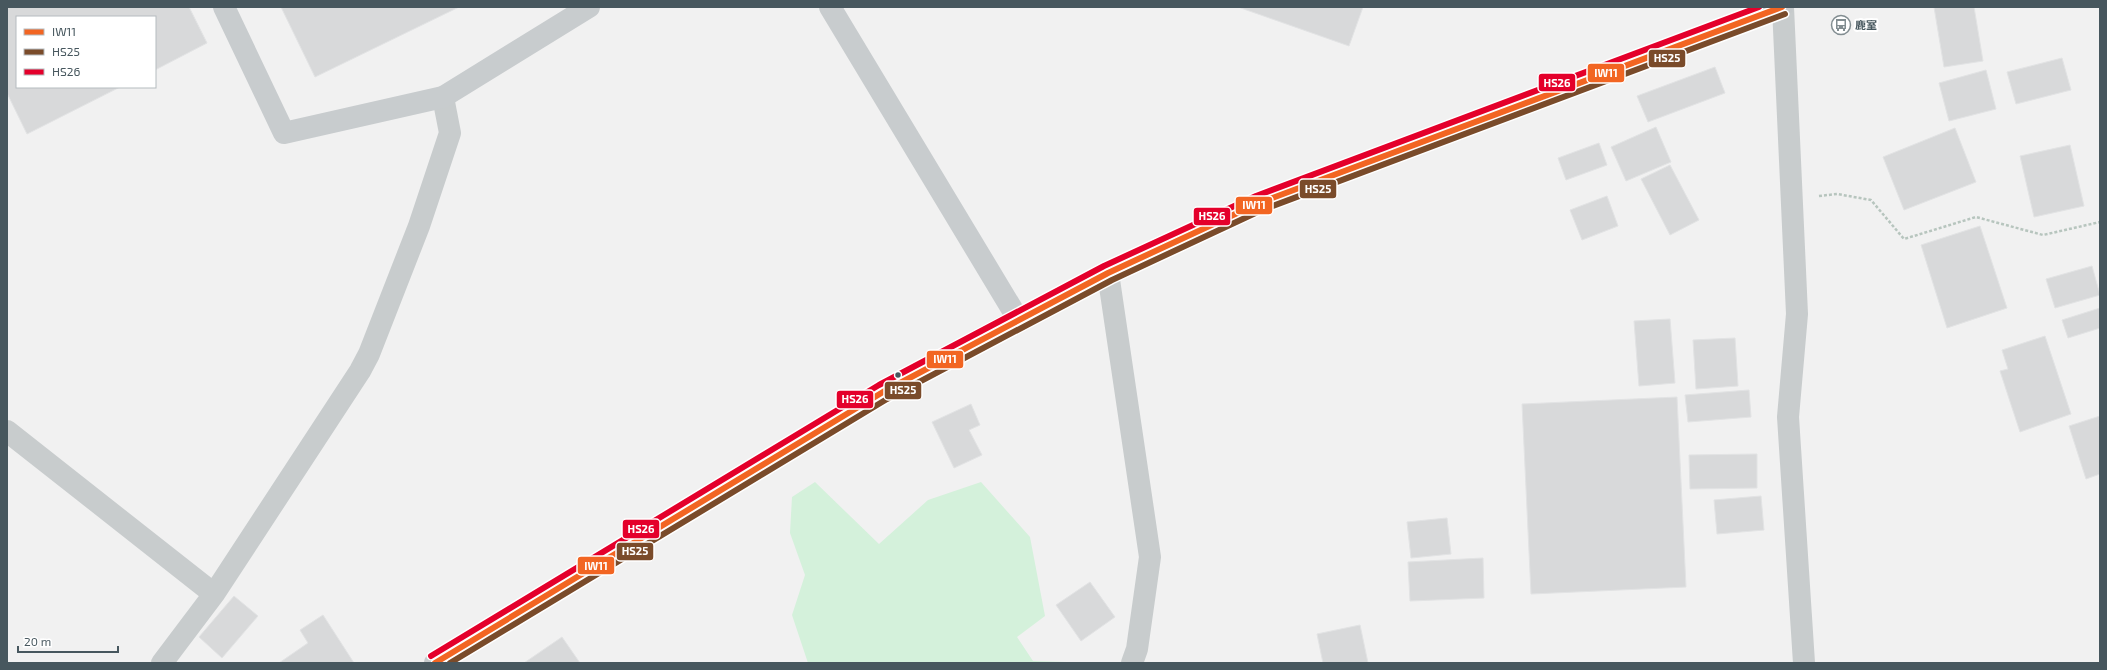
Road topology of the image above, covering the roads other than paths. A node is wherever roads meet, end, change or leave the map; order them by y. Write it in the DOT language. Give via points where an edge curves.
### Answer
graph roads {
  1 [pos="224,7"];
  2 [pos="589,7"];
  3 [pos="830,7"];
  4 [pos="1782,7"];
  5 [pos="443,97"];
  6 [pos="1108,273"];
  7 [pos="1018,319"];
  8 [pos="7,431"];
  9 [pos="214,594"];
  10 [pos="162,663"];
  11 [pos="435,663"];
  12 [pos="1132,663"];
  13 [pos="1804,663"];
  1 -- 5 [label="street" via="284,133"];
  2 -- 5 [label="street"];
  3 -- 7 [label="street"];
  4 -- 6 [label="main road" via="1274,197"];
  4 -- 13 [label="street" via="1797,314 1788,417"];
  5 -- 9 [label="street" via="450,133 419,226 369,354"];
  6 -- 7 [label="main road"];
  6 -- 12 [label="street" via="1150,557 1137,649"];
  7 -- 11 [label="main road" via="883,392"];
  8 -- 9 [label="street"];
  9 -- 10 [label="street"];
}
